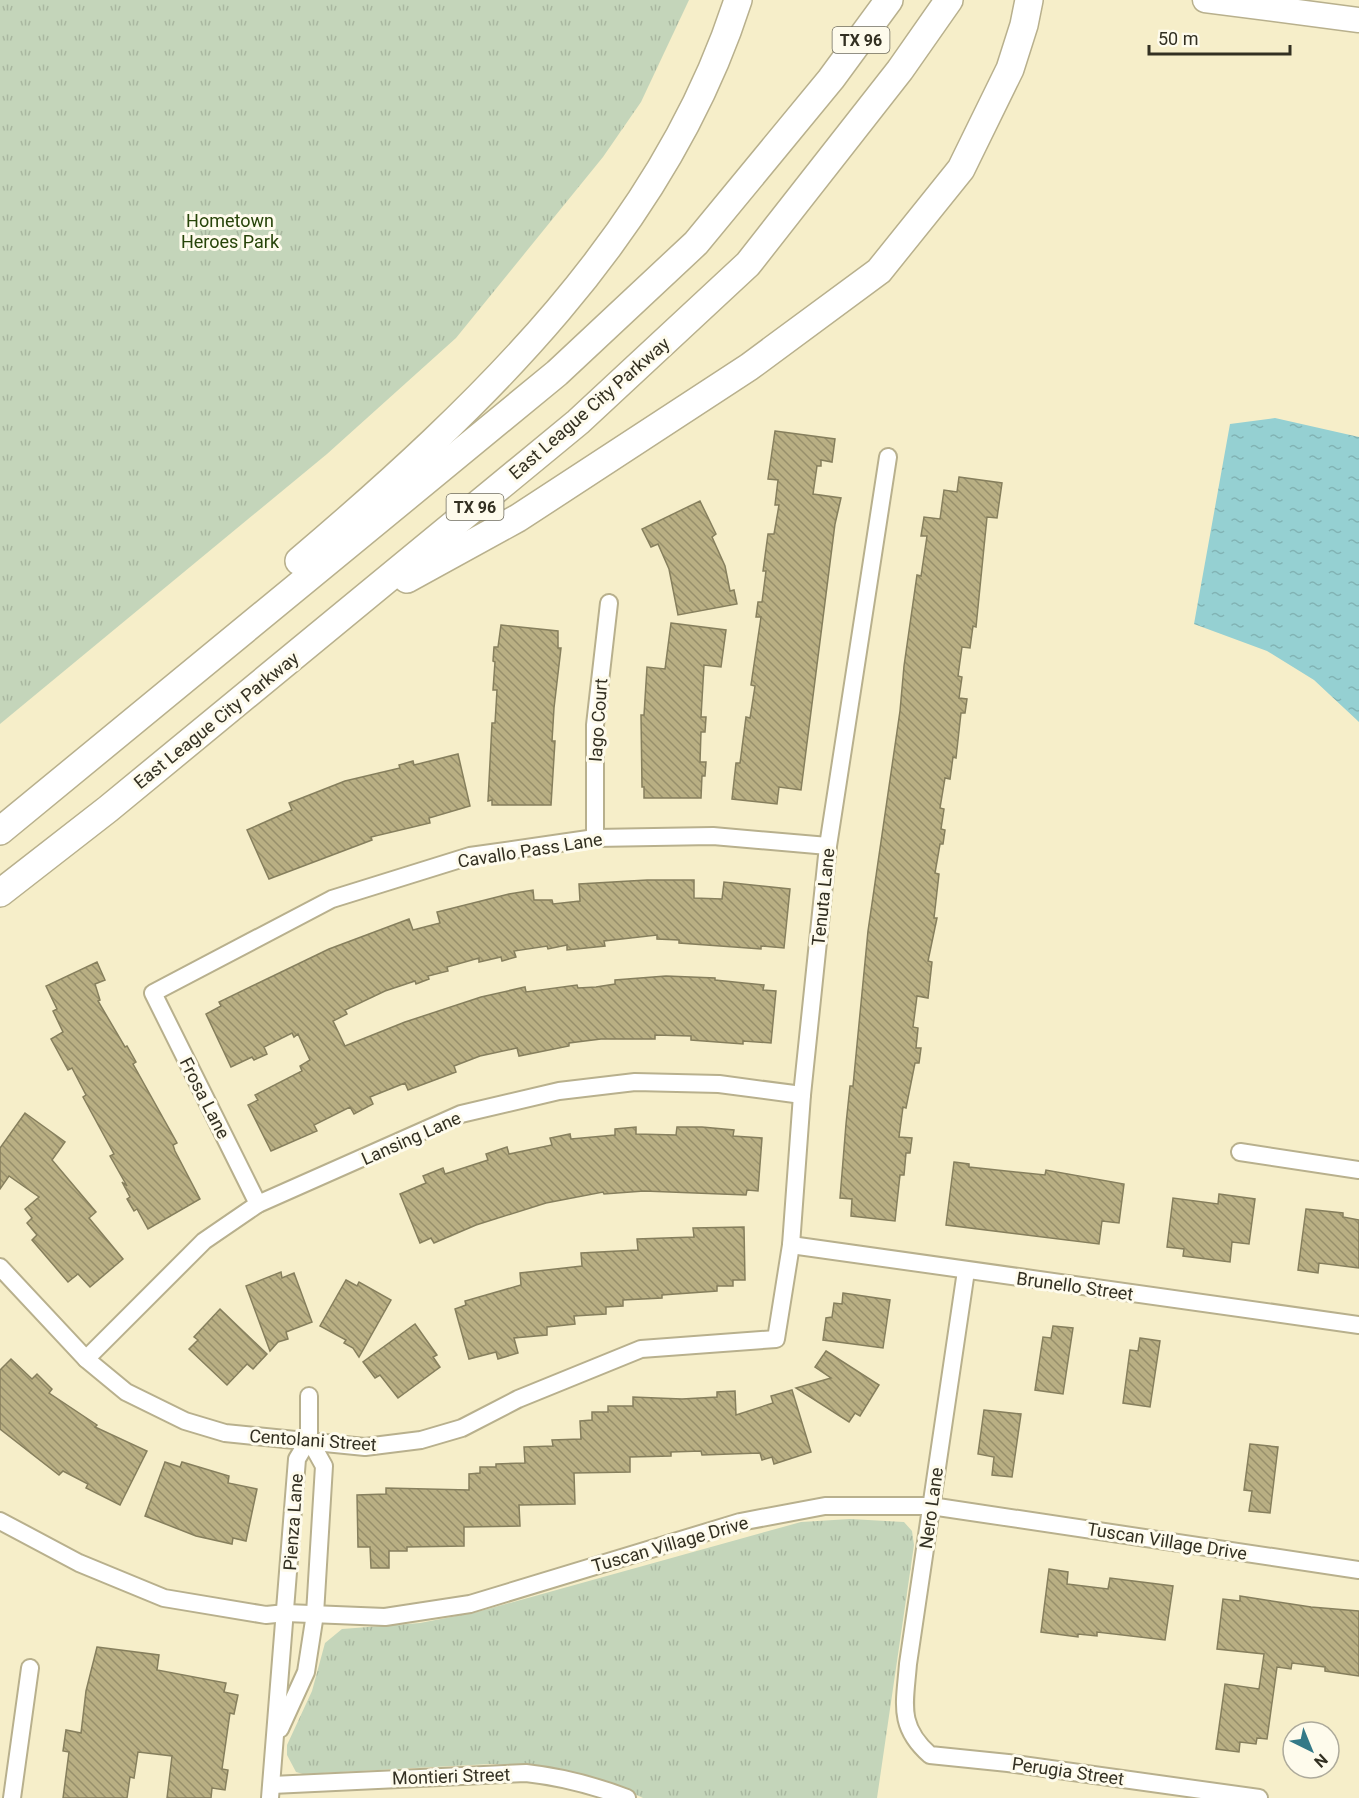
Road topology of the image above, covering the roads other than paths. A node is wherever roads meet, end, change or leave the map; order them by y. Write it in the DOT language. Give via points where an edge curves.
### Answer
graph roads {
  1 [pos="738,0"];
  2 [pos="889,0"];
  3 [pos="949,0"];
  4 [pos="1029,0"];
  5 [pos="1204,0"];
  6 [pos="1359,20"];
  7 [pos="888,457"];
  8 [pos="609,603"];
  9 [pos="348,611"];
  10 [pos="49,790"];
  11 [pos="0,831"];
  12 [pos="595,838"];
  13 [pos="828,846"];
  14 [pos="0,893"];
  15 [pos="153,993"];
  16 [pos="802,1095"];
  17 [pos="1240,1152"];
  18 [pos="1359,1170"];
  19 [pos="258,1204"];
  20 [pos="791,1245"];
  21 [pos="0,1268"];
  22 [pos="966,1271"];
  23 [pos="1359,1325"];
  24 [pos="776,1339"];
  25 [pos="86,1359"];
  26 [pos="309,1396"];
  27 [pos="309,1439"];
  28 [pos="931,1506"];
  29 [pos="0,1521"];
  30 [pos="1359,1570"];
  31 [pos="286,1613"];
  32 [pos="315,1614"];
  33 [pos="30,1668"];
  34 [pos="277,1735"];
  35 [pos="917,1742"];
  36 [pos="271,1791"];
  37 [pos="12,1798"];
  38 [pos="627,1798"];
  39 [pos="1259,1798"];
  1 -- 10 [label="main road" via="698,98 663,166 615,238 561,306 435,439 362,508 142,692"];
  2 -- 10 [label="main road, TX 96" via="831,79 696,243 557,373"];
  3 -- 9 [label="main road, East League City Parkway / TX 96" via="900,70 748,264 578,422"];
  4 -- 9 [label="main road" via="1010,69 961,169 879,272 749,367 518,518"];
  5 -- 6 [label="street"];
  7 -- 13 [label="street, Tenuta Lane"];
  8 -- 12 [label="street, Iago Court" via="596,725"];
  9 -- 14 [label="main road, East League City Parkway / TX 96"];
  10 -- 11 [label="main road, TX 96"];
  12 -- 13 [label="street, Cavallo Pass Lane" via="712,836"];
  12 -- 15 [label="street, Cavallo Pass Lane" via="470,856 332,898"];
  13 -- 16 [label="street, Tenuta Lane"];
  15 -- 19 [label="street, Frosa Lane"];
  16 -- 19 [label="street, Lansing Lane" via="719,1084 656,1082 559,1090 461,1114"];
  16 -- 20 [label="street, Tenuta Lane"];
  17 -- 18 [label="street"];
  19 -- 25 [label="street, Lansing Lane" via="204,1241"];
  20 -- 22 [label="street, Brunello Street"];
  20 -- 24 [label="street, Tenuta Lane"];
  21 -- 25 [label="street, Centolani Street"];
  22 -- 23 [label="street, Brunello Street"];
  22 -- 28 [label="street, Nero Lane"];
  24 -- 27 [label="street, Centolani Street" via="641,1349 518,1399 462,1428 421,1440 365,1447"];
  25 -- 27 [label="street, Centolani Street" via="126,1392 185,1421 225,1433"];
  26 -- 27 [label="street"];
  27 -- 31 [label="street, Pienza Lane" via="297,1459"];
  27 -- 32 [label="street, Pienza Lane" via="324,1466"];
  28 -- 30 [label="street, Tuscan Village Drive"];
  28 -- 32 [label="street, Tuscan Village Drive" via="825,1506 740,1522 470,1604 385,1617"];
  28 -- 35 [label="street, Nero Lane" via="904,1716"];
  29 -- 31 [label="street, Tuscan Village Drive" via="79,1563 164,1598 267,1615"];
  31 -- 32 [label="street, Tuscan Village Drive"];
  31 -- 34 [label="street, Pienza Lane"];
  32 -- 34 [label="street, Pienza Lane" via="306,1672"];
  33 -- 37 [label="street"];
  34 -- 36 [label="street, Pienza Lane"];
  35 -- 39 [label="street, Perugia Street" via="930,1755"];
  36 -- 38 [label="street, Montieri Street" via="526,1773 595,1785"];
}
